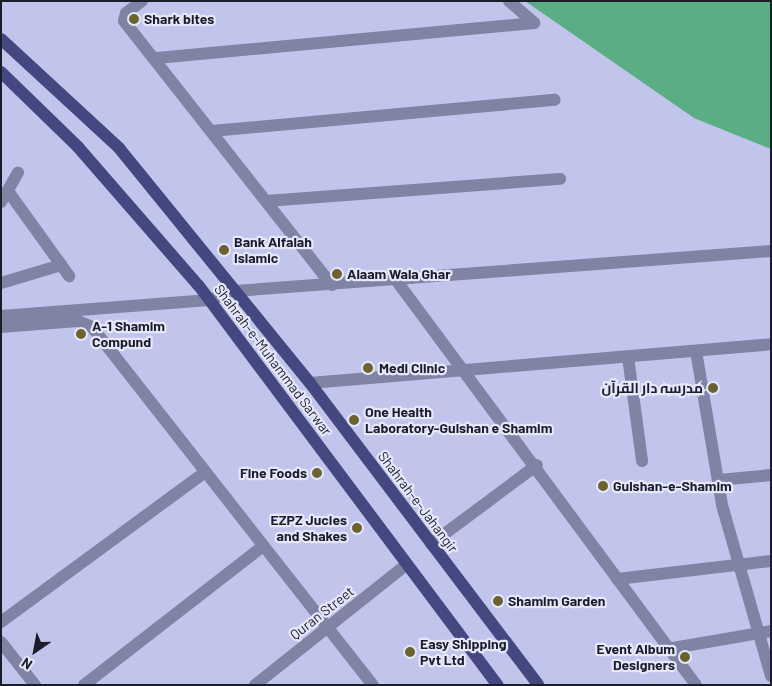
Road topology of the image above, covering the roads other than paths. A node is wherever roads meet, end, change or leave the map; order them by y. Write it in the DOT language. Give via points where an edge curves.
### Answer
graph roads {
  1 [pos="142,1"];
  2 [pos="509,1"];
  3 [pos="1,39"];
  4 [pos="156,58"];
  5 [pos="1,72"];
  6 [pos="554,100"];
  7 [pos="212,131"];
  8 [pos="18,173"];
  9 [pos="560,179"];
  10 [pos="5,196"];
  11 [pos="266,201"];
  12 [pos="771,251"];
  13 [pos="60,265"];
  14 [pos="69,276"];
  15 [pos="396,280"];
  16 [pos="1,283"];
  17 [pos="332,285"];
  18 [pos="235,291"];
  19 [pos="209,300"];
  20 [pos="1,316"];
  21 [pos="1,327"];
  22 [pos="771,344"];
  23 [pos="696,351"];
  24 [pos="628,357"];
  25 [pos="463,368"];
  26 [pos="310,383"];
  27 [pos="642,461"];
  28 [pos="537,465"];
  29 [pos="204,473"];
  30 [pos="771,475"];
  31 [pos="719,480"];
  32 [pos="431,544"];
  33 [pos="263,546"];
  34 [pos="771,561"];
  35 [pos="407,564"];
  36 [pos="740,567"];
  37 [pos="617,579"];
  38 [pos="1,622"];
  39 [pos="327,628"];
  40 [pos="771,631"];
  41 [pos="757,633"];
  42 [pos="1,642"];
  43 [pos="667,649"];
  44 [pos="771,676"];
  45 [pos="35,685"];
  46 [pos="84,685"];
  47 [pos="255,685"];
  48 [pos="373,685"];
  49 [pos="498,685"];
  50 [pos="538,685"];
  51 [pos="696,685"];
  1 -- 4 [label="street" via="126,12 124,21"];
  2 -- 4 [label="street" via="534,22"];
  3 -- 18 [label="main road, Shahrah-e-Muhammad Sarwar" via="119,148"];
  4 -- 7 [label="street"];
  5 -- 19 [label="main road, Shahrah-e-Muhammad Sarwar" via="78,147"];
  6 -- 7 [label="street"];
  7 -- 11 [label="street"];
  8 -- 10 [label="street"];
  9 -- 11 [label="street"];
  10 -- 13 [label="street"];
  11 -- 17 [label="street"];
  12 -- 15 [label="street"];
  13 -- 14 [label="street"];
  13 -- 16 [label="street"];
  15 -- 17 [label="street"];
  15 -- 25 [label="street"];
  17 -- 18 [label="street"];
  18 -- 19 [label="street"];
  18 -- 26 [label="main road, Shahrah-e-Jahangir"];
  19 -- 20 [label="street"];
  19 -- 35 [label="main road, Shahrah-e-Muhammad Sarwar"];
  21 -- 29 [label="street" via="86,322"];
  22 -- 23 [label="street"];
  23 -- 24 [label="street"];
  23 -- 31 [label="street"];
  24 -- 25 [label="street"];
  24 -- 27 [label="street"];
  25 -- 26 [label="street"];
  25 -- 28 [label="street"];
  26 -- 32 [label="main road, Shahrah-e-Jahangir"];
  28 -- 32 [label="street"];
  28 -- 37 [label="street"];
  29 -- 33 [label="street"];
  29 -- 38 [label="street"];
  30 -- 31 [label="street"];
  31 -- 36 [label="street"];
  32 -- 50 [label="main road, Shahrah-e-Jahangir"];
  33 -- 39 [label="street"];
  33 -- 46 [label="street"];
  34 -- 36 [label="street"];
  35 -- 39 [label="street, Quran Street"];
  35 -- 49 [label="main road, Shahrah-e-Muhammad Sarwar"];
  36 -- 37 [label="street"];
  36 -- 41 [label="street"];
  37 -- 43 [label="street"];
  39 -- 47 [label="street, Quran Street"];
  39 -- 48 [label="street"];
  40 -- 41 [label="street"];
  41 -- 43 [label="street"];
  41 -- 44 [label="street"];
  42 -- 45 [label="street"];
  43 -- 51 [label="street"];
}
